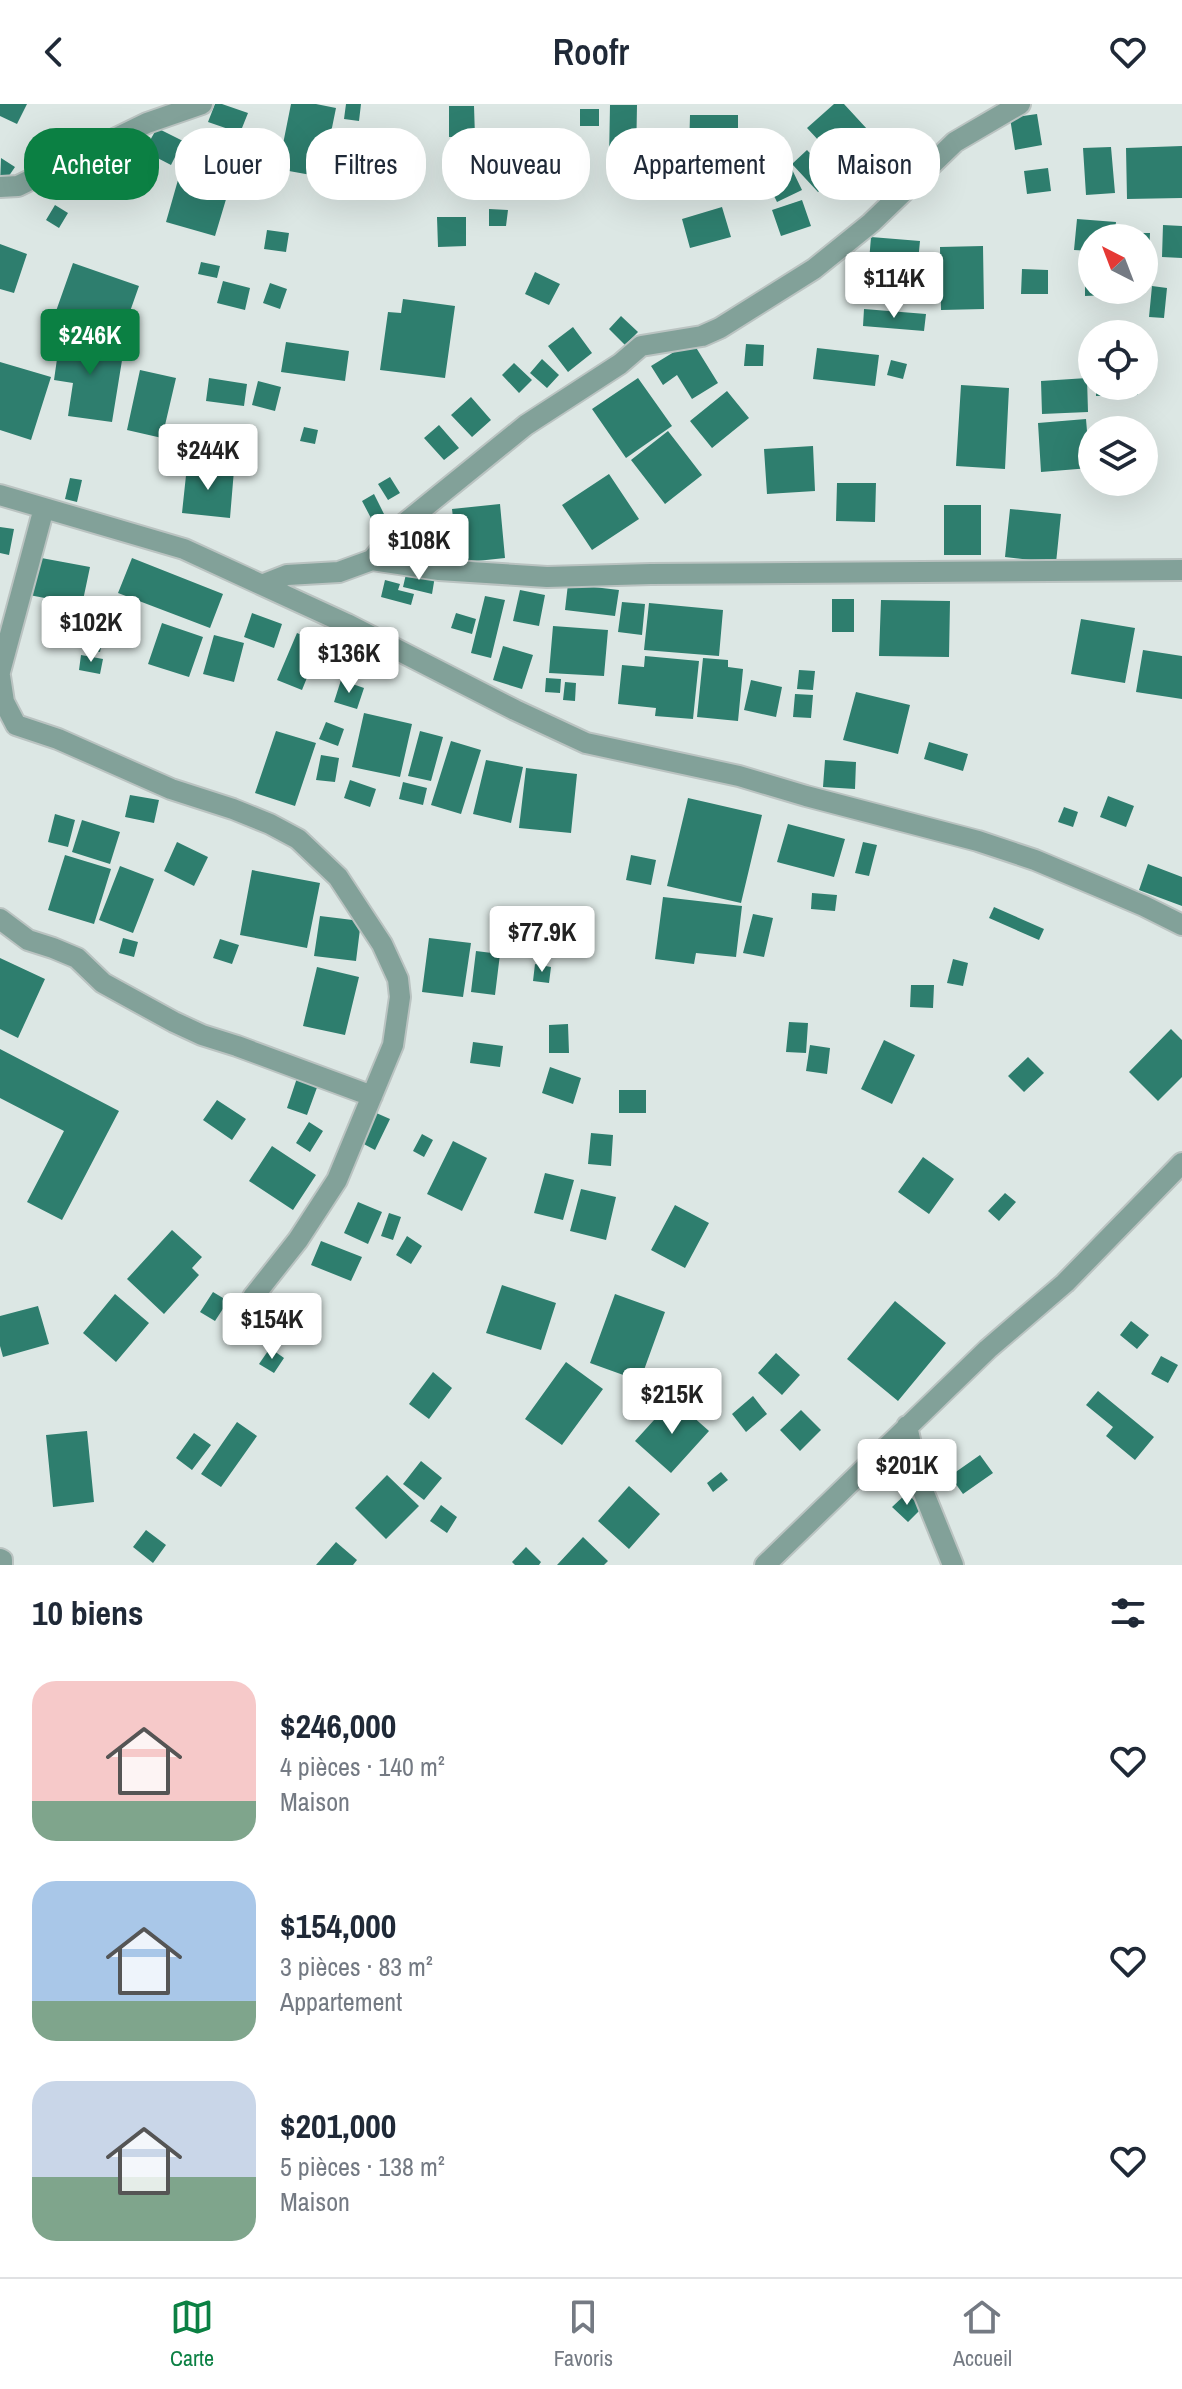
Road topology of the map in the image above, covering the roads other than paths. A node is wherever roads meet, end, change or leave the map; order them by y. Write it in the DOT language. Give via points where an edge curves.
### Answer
graph roads {
  1 [pos="202,104"];
  2 [pos="1013,105"];
  3 [pos="0,187"];
  4 [pos="0,495"];
  5 [pos="44,508"];
  6 [pos="372,560"];
  7 [pos="1182,570"];
  8 [pos="264,584"];
  9 [pos="0,674"];
  10 [pos="0,919"];
  11 [pos="1182,925"];
  12 [pos="372,1096"];
  13 [pos="1182,1163"];
  14 [pos="253,1297"];
  15 [pos="907,1426"];
  16 [pos="0,1559"];
  17 [pos="2,1565"];
  18 [pos="765,1565"];
  19 [pos="953,1565"];
  1 -- 3 [label="street" via="147,123 18,186"];
  2 -- 6 [label="street" via="955,142 814,269 720,328 641,346 526,425 400,527"];
  4 -- 5 [label="street"];
  5 -- 8 [label="street" via="184,549"];
  5 -- 9 [label="street"];
  6 -- 7 [label="street" via="547,577"];
  6 -- 8 [label="street" via="339,572 287,575"];
  8 -- 11 [label="street" via="586,743 739,776 978,841 1035,860"];
  9 -- 12 [label="street" via="4,702 16,725 270,824 298,839 338,877 398,979 393,1045"];
  10 -- 12 [label="street" via="28,940 77,958 103,983 163,1017"];
  12 -- 14 [label="street" via="337,1180"];
  13 -- 15 [label="street" via="1065,1283"];
  15 -- 18 [label="street"];
  15 -- 19 [label="street" via="919,1481"];
  16 -- 17 [label="street"];
}
